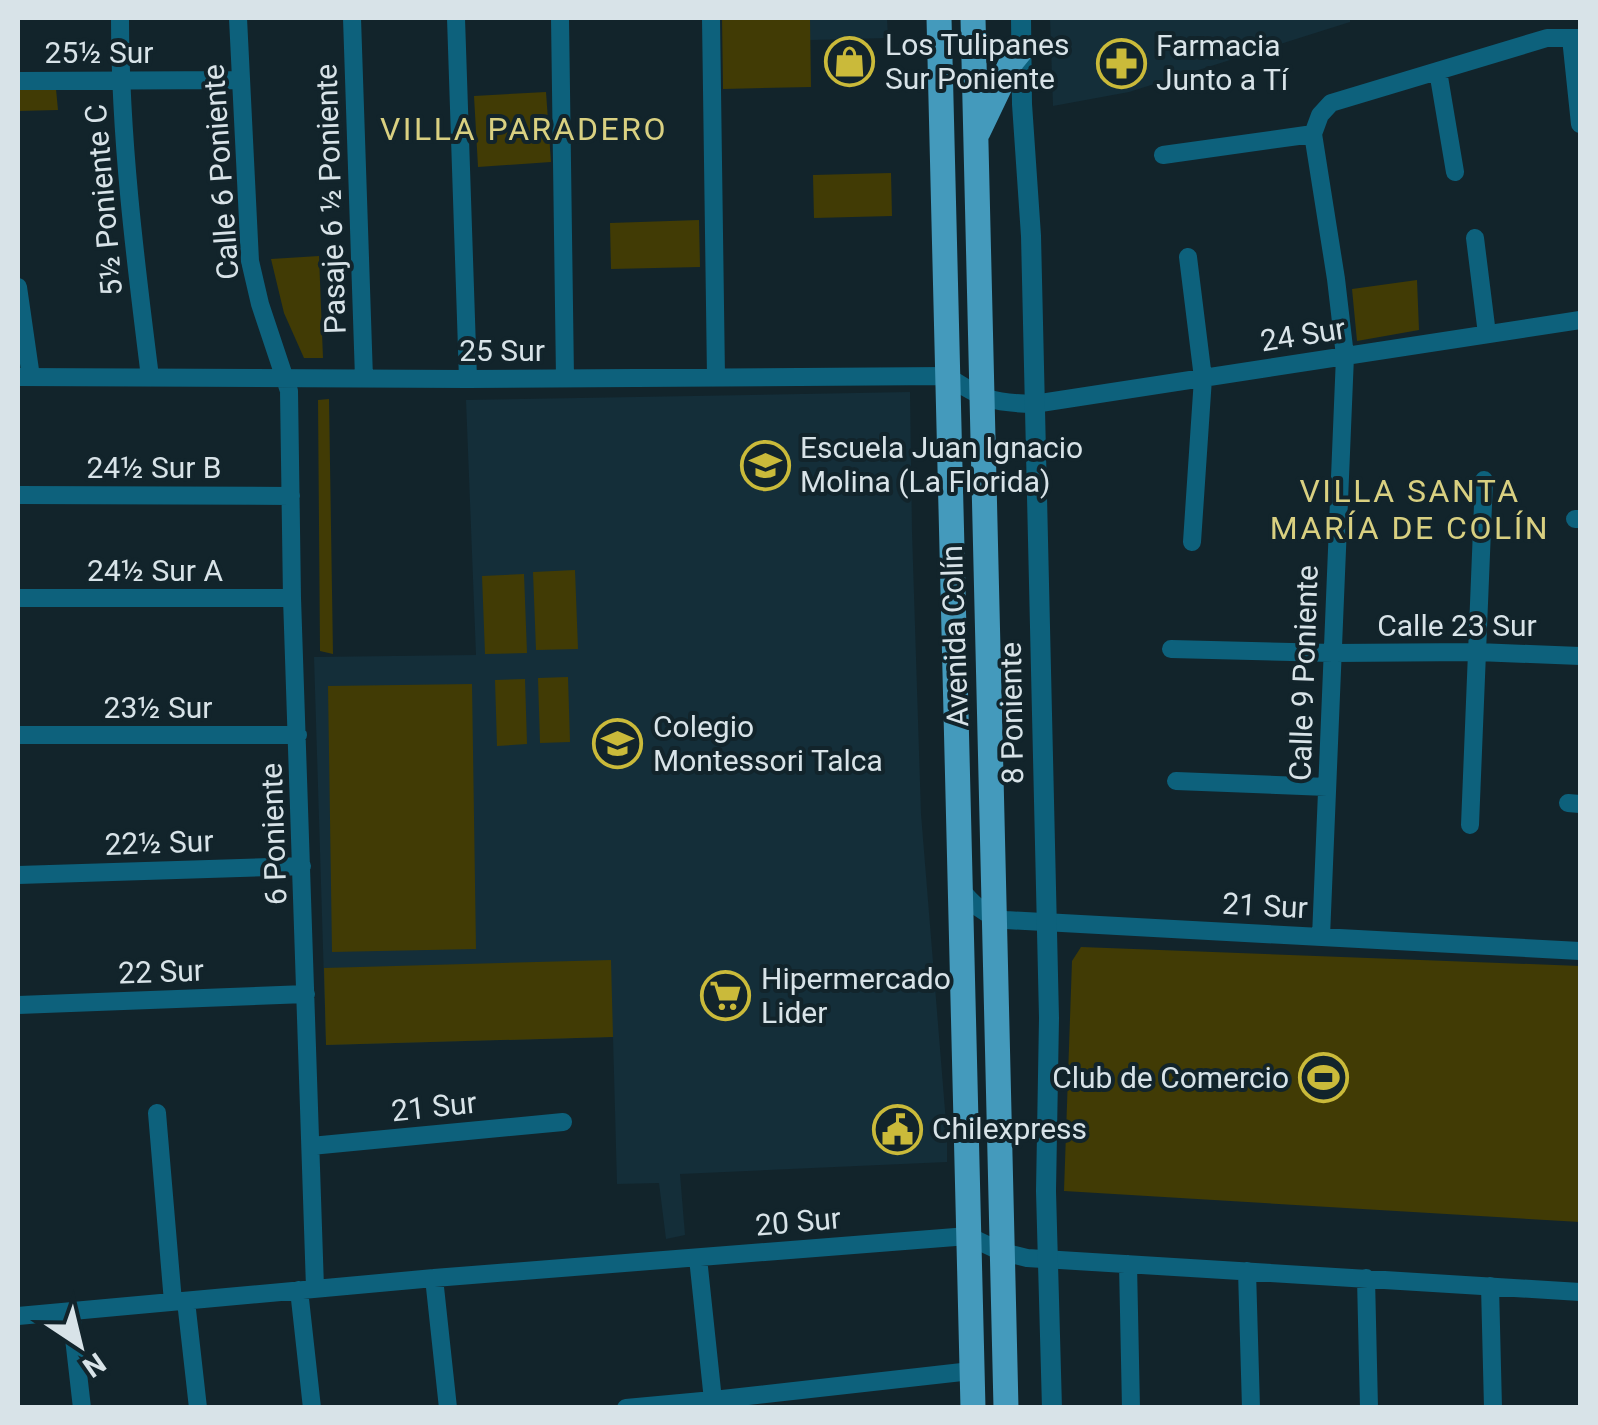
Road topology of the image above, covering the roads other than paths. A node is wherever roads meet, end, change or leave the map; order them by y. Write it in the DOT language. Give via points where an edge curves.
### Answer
graph roads {
  1 [pos="120,18"];
  2 [pos="238,18"];
  3 [pos="352,18"];
  4 [pos="456,18"];
  5 [pos="560,18"];
  6 [pos="711,18"];
  7 [pos="939,18"];
  8 [pos="972,18"];
  9 [pos="1020,18"];
  10 [pos="1576,38"];
  11 [pos="1022,50"];
  12 [pos="1438,71"];
  13 [pos="241,80"];
  14 [pos="18,81"];
  15 [pos="120,81"];
  16 [pos="1580,124"];
  17 [pos="1314,134"];
  18 [pos="976,141"];
  19 [pos="1163,155"];
  20 [pos="1455,172"];
  21 [pos="1475,238"];
  22 [pos="1188,258"];
  23 [pos="18,288"];
  24 [pos="1580,320"];
  25 [pos="1488,334"];
  26 [pos="1345,356"];
  27 [pos="947,376"];
  28 [pos="24,377"];
  29 [pos="150,378"];
  30 [pos="286,378"];
  31 [pos="364,378"];
  32 [pos="565,378"];
  33 [pos="716,378"];
  34 [pos="1204,378"];
  35 [pos="468,379"];
  36 [pos="980,398"];
  37 [pos="1034,404"];
  38 [pos="1484,480"];
  39 [pos="18,495"];
  40 [pos="291,496"];
  41 [pos="1192,542"];
  42 [pos="18,598"];
  43 [pos="292,598"];
  44 [pos="1172,648"];
  45 [pos="1477,652"];
  46 [pos="1333,654"];
  47 [pos="1580,656"];
  48 [pos="18,736"];
  49 [pos="298,736"];
  50 [pos="1176,782"];
  51 [pos="1327,787"];
  52 [pos="1470,825"];
  53 [pos="302,866"];
  54 [pos="18,875"];
  55 [pos="959,887"];
  56 [pos="995,918"];
  57 [pos="1046,922"];
  58 [pos="1321,937"];
  59 [pos="1580,951"];
  60 [pos="306,994"];
  61 [pos="18,1005"];
  62 [pos="157,1113"];
  63 [pos="563,1122"];
  64 [pos="311,1146"];
  65 [pos="968,1236"];
  66 [pos="1002,1252"];
  67 [pos="698,1258"];
  68 [pos="1047,1259"];
  69 [pos="1128,1264"];
  70 [pos="1247,1271"];
  71 [pos="434,1278"];
  72 [pos="1366,1278"];
  73 [pos="1490,1286"];
  74 [pos="307,1289"];
  75 [pos="1580,1292"];
  76 [pos="180,1301"];
  77 [pos="18,1306"];
  78 [pos="70,1312"];
  79 [pos="18,1316"];
  80 [pos="972,1371"];
  81 [pos="712,1400"];
  82 [pos="82,1408"];
  83 [pos="198,1408"];
  84 [pos="312,1408"];
  85 [pos="448,1408"];
  86 [pos="626,1408"];
  87 [pos="972,1408"];
  88 [pos="1006,1408"];
  89 [pos="1052,1408"];
  90 [pos="1131,1408"];
  91 [pos="1251,1408"];
  92 [pos="1369,1408"];
  93 [pos="1492,1408"];
  1 -- 15 [label="street, 5½ Poniente C"];
  2 -- 13 [label="street, Calle 6 Poniente"];
  3 -- 31 [label="street, Pasaje 6 ½ Poniente"];
  4 -- 35 [label="street"];
  5 -- 32 [label="street"];
  6 -- 33 [label="street"];
  7 -- 27 [label="main road, Avenida Colín"];
  8 -- 18 [label="main road, Avenida Colín"];
  9 -- 11 [label="street, 8 Poniente"];
  10 -- 12 [label="street" via="1548,38"];
  10 -- 16 [label="street"];
  11 -- 18 [label="main road"];
  11 -- 37 [label="street, 8 Poniente"];
  12 -- 17 [label="street, Calle 9 Poniente" via="1331,103"];
  12 -- 20 [label="street"];
  13 -- 15 [label="street, 25½ Sur"];
  13 -- 30 [label="street, Calle 6 Poniente" via="250,261"];
  14 -- 15 [label="street, 25½ Sur"];
  15 -- 29 [label="street, 5½ Poniente C"];
  17 -- 19 [label="street"];
  17 -- 26 [label="street, Calle 9 Poniente"];
  18 -- 36 [label="main road, Avenida Colín"];
  21 -- 25 [label="street"];
  22 -- 34 [label="street"];
  23 -- 28 [label="street"];
  24 -- 25 [label="street, 24 Sur"];
  25 -- 26 [label="street, 24 Sur"];
  26 -- 34 [label="street, 24 Sur"];
  26 -- 46 [label="street, Calle 9 Poniente"];
  27 -- 33 [label="street, 25 Sur"];
  27 -- 36 [label="street"];
  27 -- 55 [label="main road, Avenida Colín"];
  28 -- 29 [label="street, 25 Sur"];
  29 -- 30 [label="street, 25 Sur"];
  30 -- 31 [label="street, 25 Sur"];
  30 -- 40 [label="street, 6 Poniente"];
  31 -- 35 [label="street, 25 Sur"];
  32 -- 33 [label="street, 25 Sur"];
  32 -- 35 [label="street, 25 Sur"];
  34 -- 37 [label="street, 24 Sur"];
  34 -- 41 [label="street"];
  36 -- 37 [label="street, 24 Sur"];
  36 -- 56 [label="main road, Avenida Colín"];
  37 -- 57 [label="street, 8 Poniente"];
  38 -- 45 [label="street"];
  39 -- 40 [label="street, 24½ Sur B"];
  40 -- 43 [label="street, 6 Poniente"];
  42 -- 43 [label="street, 24½ Sur A"];
  43 -- 49 [label="street, 6 Poniente"];
  44 -- 46 [label="street, Calle 23 Sur"];
  45 -- 46 [label="street, Calle 23 Sur"];
  45 -- 47 [label="street, Calle 23 Sur"];
  45 -- 52 [label="street"];
  46 -- 51 [label="street, Calle 9 Poniente"];
  48 -- 49 [label="street, 23½ Sur"];
  49 -- 53 [label="street, 6 Poniente"];
  50 -- 51 [label="street"];
  51 -- 58 [label="street, Calle 9 Poniente"];
  53 -- 54 [label="street, 22½ Sur"];
  53 -- 60 [label="street, 6 Poniente"];
  55 -- 56 [label="street"];
  55 -- 65 [label="main road, Avenida Colín"];
  56 -- 57 [label="street, 21 Sur"];
  56 -- 66 [label="main road, Avenida Colín"];
  57 -- 58 [label="street, 21 Sur"];
  57 -- 68 [label="street, 8 Poniente"];
  58 -- 59 [label="street, 21 Sur"];
  60 -- 61 [label="street, 22 Sur"];
  60 -- 64 [label="street, 6 Poniente"];
  62 -- 76 [label="street"];
  63 -- 64 [label="street, 21 Sur"];
  64 -- 74 [label="street, 6 Poniente"];
  65 -- 66 [label="street, 20 Sur"];
  65 -- 67 [label="street, 20 Sur"];
  65 -- 80 [label="main road, Avenida Colín"];
  66 -- 68 [label="street, 20 Sur"];
  66 -- 88 [label="main road, Avenida Colín"];
  67 -- 71 [label="street, 20 Sur"];
  67 -- 81 [label="street"];
  68 -- 69 [label="street, 20 Sur"];
  68 -- 89 [label="street, 8 Poniente"];
  69 -- 70 [label="street, 20 Sur"];
  69 -- 90 [label="street"];
  70 -- 72 [label="street, 20 Sur"];
  70 -- 91 [label="street"];
  71 -- 74 [label="street, 20 Sur"];
  71 -- 85 [label="street"];
  72 -- 73 [label="street, 20 Sur"];
  72 -- 92 [label="street"];
  73 -- 75 [label="street, 20 Sur"];
  73 -- 93 [label="street"];
  74 -- 76 [label="street, 20 Sur"];
  74 -- 84 [label="street, 6 Poniente"];
  76 -- 78 [label="street, 20 Sur"];
  76 -- 83 [label="street"];
  77 -- 79 [label="street"];
  78 -- 79 [label="street, 20 Sur"];
  78 -- 82 [label="street"];
  80 -- 81 [label="street"];
  80 -- 87 [label="main road, Avenida Colín"];
  81 -- 86 [label="street"];
}
